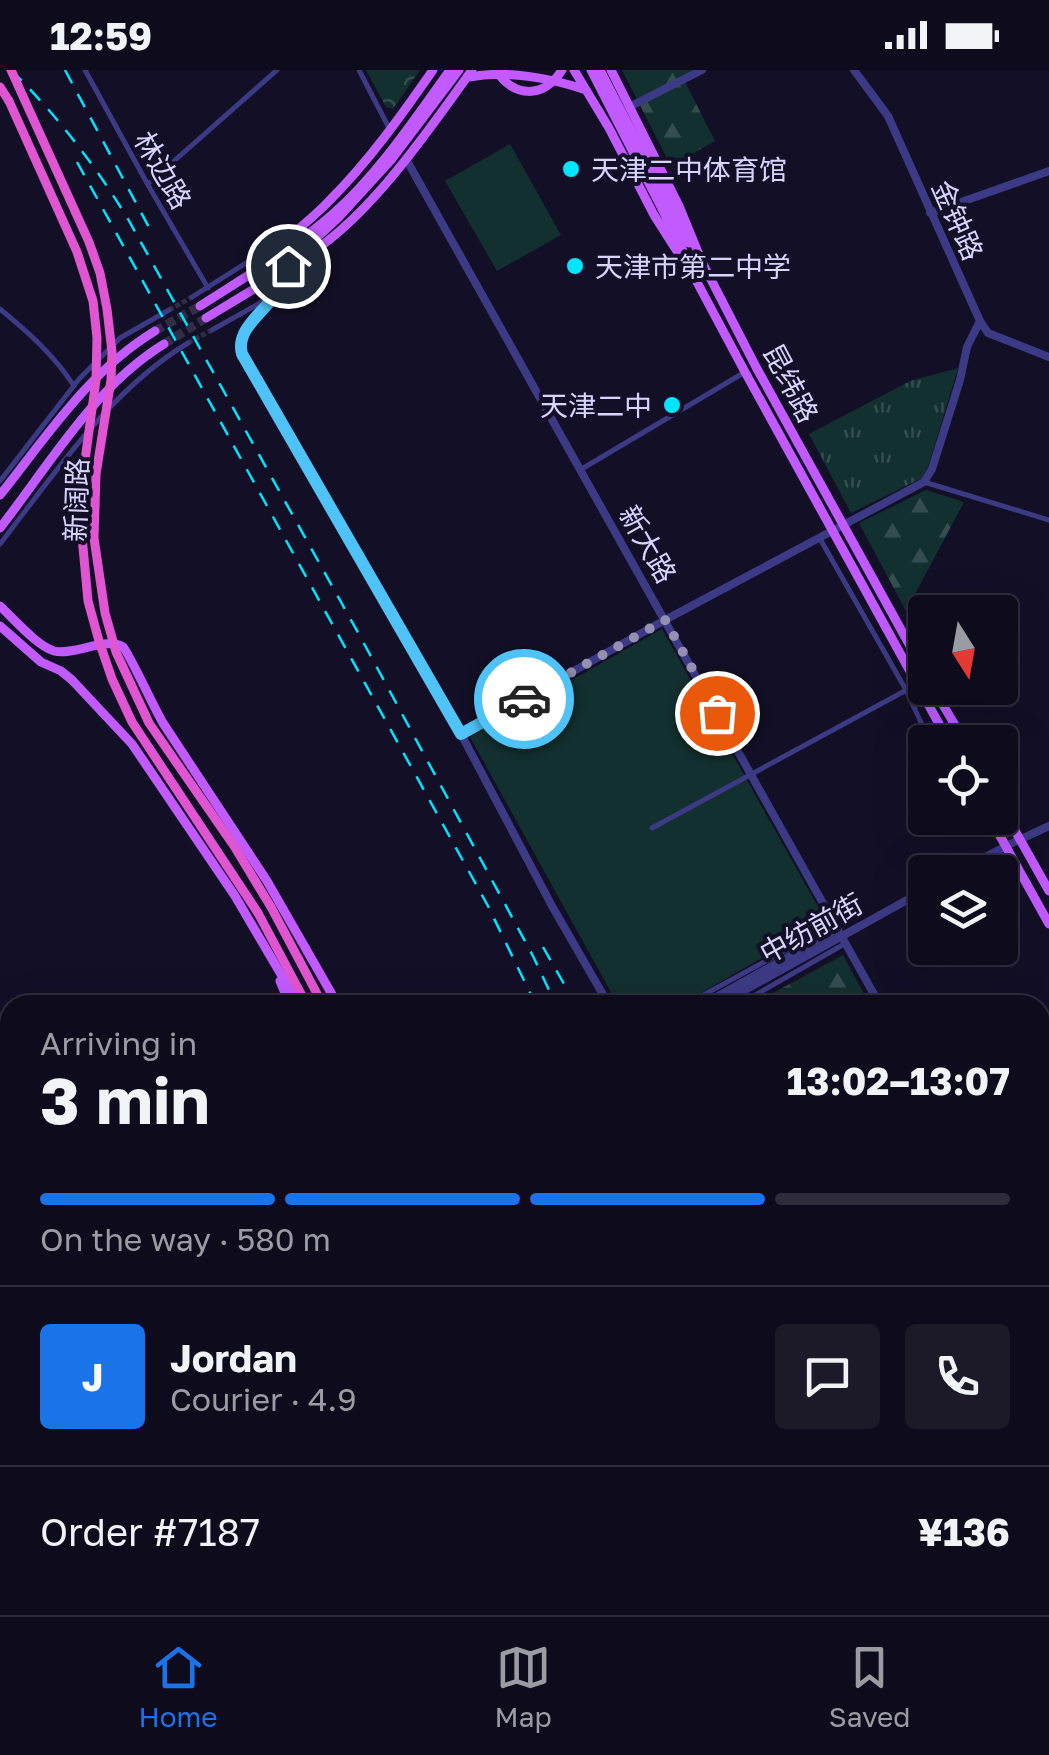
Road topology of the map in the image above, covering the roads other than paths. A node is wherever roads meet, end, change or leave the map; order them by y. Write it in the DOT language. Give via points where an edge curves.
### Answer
graph roads {
  1 [pos="11,70"];
  2 [pos="85,70"];
  3 [pos="277,70"];
  4 [pos="359,70"];
  5 [pos="432,70"];
  6 [pos="450,70"];
  7 [pos="496,70"];
  8 [pos="562,70"];
  9 [pos="574,70"];
  10 [pos="591,70"];
  11 [pos="600,70"];
  12 [pos="611,70"];
  13 [pos="702,70"];
  14 [pos="854,70"];
  15 [pos="466,72"];
  16 [pos="0,87"];
  17 [pos="588,90"];
  18 [pos="629,107"];
  19 [pos="391,130"];
  20 [pos="406,159"];
  21 [pos="1049,170"];
  22 [pos="148,185"];
  23 [pos="930,213"];
  24 [pos="669,216"];
  25 [pos="288,237"];
  26 [pos="300,247"];
  27 [pos="267,262"];
  28 [pos="702,262"];
  29 [pos="288,266"];
  30 [pos="690,269"];
  31 [pos="208,288"];
  32 [pos="192,297"];
  33 [pos="200,306"];
  34 [pos="0,309"];
  35 [pos="169,310"];
  36 [pos="206,318"];
  37 [pos="980,321"];
  38 [pos="155,330"];
  39 [pos="212,330"];
  40 [pos="188,343"];
  41 [pos="164,344"];
  42 [pos="1049,357"];
  43 [pos="745,372"];
  44 [pos="77,389"];
  45 [pos="580,470"];
  46 [pos="0,481"];
  47 [pos="924,482"];
  48 [pos="0,495"];
  49 [pos="1049,520"];
  50 [pos="842,524"];
  51 [pos="0,528"];
  52 [pos="832,530"];
  53 [pos="819,537"];
  54 [pos="0,544"];
  55 [pos="0,606"];
  56 [pos="665,620"];
  57 [pos="0,626"];
  58 [pos="908,642"];
  59 [pos="908,660"];
  60 [pos="906,690"];
  61 [pos="922,725"];
  62 [pos="461,734"];
  63 [pos="752,775"];
  64 [pos="1049,826"];
  65 [pos="652,828"];
  66 [pos="1000,835"];
  67 [pos="1018,835"];
  68 [pos="1020,839"];
  69 [pos="1006,846"];
  70 [pos="989,855"];
  71 [pos="1049,892"];
  72 [pos="908,899"];
  73 [pos="1049,924"];
  74 [pos="842,936"];
  75 [pos="313,962"];
  76 [pos="274,964"];
  77 [pos="286,995"];
  78 [pos="296,995"];
  79 [pos="298,995"];
  80 [pos="318,995"];
  81 [pos="327,995"];
  82 [pos="332,995"];
  83 [pos="603,995"];
  84 [pos="703,995"];
  85 [pos="722,995"];
  86 [pos="736,995"];
  87 [pos="753,995"];
  88 [pos="874,995"];
  1 -- 80 [label="highway, 新阔路, bridge" via="90,242 108,309 111,380 94,538 116,652 149,722 234,846"];
  2 -- 22 [label="street, 林边路"];
  3 -- 22 [label="street"];
  4 -- 19 [label="street"];
  5 -- 19 [label="main road"];
  6 -- 26 [label="main road" via="376,170"];
  7 -- 8 [label="main road, bridge" via="507,84 532,91"];
  9 -- 17 [label="main road"];
  10 -- 24 [label="main road"];
  11 -- 24 [label="main road"];
  12 -- 18 [label="main road"];
  13 -- 18 [label="street"];
  14 -- 23 [label="street, 金钟路" via="888,116"];
  15 -- 17 [label="main road" via="514,73"];
  15 -- 20 [label="main road"];
  15 -- 26 [label="main road" via="367,188"];
  16 -- 79 [label="highway, 新阔路, bridge" via="78,252 93,302 96,380 80,515 98,641 132,722 258,914"];
  17 -- 30 [label="main road"];
  18 -- 28 [label="main road"];
  19 -- 25 [label="main road" via="328,203"];
  20 -- 29 [label="main road" via="327,242"];
  20 -- 45 [label="street, 新大路"];
  21 -- 23 [label="street"];
  22 -- 31 [label="street, 林边路"];
  23 -- 37 [label="street, 金钟路"];
  24 -- 28 [label="main road"];
  24 -- 30 [label="main road"];
  25 -- 27 [label="main road"];
  25 -- 31 [label="street"];
  26 -- 27 [label="main road"];
  26 -- 29 [label="main road"];
  27 -- 33 [label="main road"];
  28 -- 50 [label="main road, 昆纬路"];
  29 -- 36 [label="main road"];
  29 -- 39 [label="street" via="260,303"];
  29 -- 62 [label="street" via="282,289 243,334 242,354"];
  30 -- 43 [label="main road, 昆纬路"];
  31 -- 32 [label="street"];
  34 -- 44 [label="street"];
  35 -- 44 [label="street" via="120,338"];
  37 -- 42 [label="street" via="988,333"];
  37 -- 47 [label="street"];
  38 -- 44 [label="main road"];
  40 -- 54 [label="street" via="123,394"];
  41 -- 51 [label="main road" via="114,382"];
  43 -- 45 [label="street"];
  43 -- 52 [label="main road, 昆纬路"];
  44 -- 46 [label="street"];
  44 -- 48 [label="main road"];
  45 -- 56 [label="street, 新大路"];
  47 -- 49 [label="street"];
  47 -- 50 [label="street"];
  50 -- 52 [label="street"];
  50 -- 58 [label="main road, 昆纬路"];
  52 -- 53 [label="street"];
  52 -- 59 [label="main road, 昆纬路"];
  53 -- 56 [label="street"];
  53 -- 60 [label="street"];
  55 -- 75 [label="main road" via="50,650 114,644 128,651 163,723"];
  56 -- 62 [label="street"];
  56 -- 63 [label="street, 新大路"];
  57 -- 76 [label="main road" via="72,680 132,744"];
  60 -- 61 [label="street"];
  60 -- 63 [label="street"];
  62 -- 83 [label="street"];
  63 -- 65 [label="street"];
  63 -- 74 [label="street, 新大路"];
  64 -- 68 [label="street"];
  66 -- 69 [label="main road"];
  67 -- 68 [label="main road"];
  68 -- 69 [label="street"];
  68 -- 71 [label="main road"];
  69 -- 70 [label="street"];
  69 -- 73 [label="main road"];
  72 -- 74 [label="street, 中纺前街"];
  74 -- 84 [label="street" via="825,931"];
  74 -- 85 [label="street"];
  74 -- 86 [label="street, 中纺前街"];
  74 -- 87 [label="street"];
  74 -- 88 [label="street, 新大路"];
  75 -- 81 [label="main road"];
  75 -- 82 [label="main road"];
  76 -- 77 [label="main road"];
  76 -- 78 [label="main road"];
}
